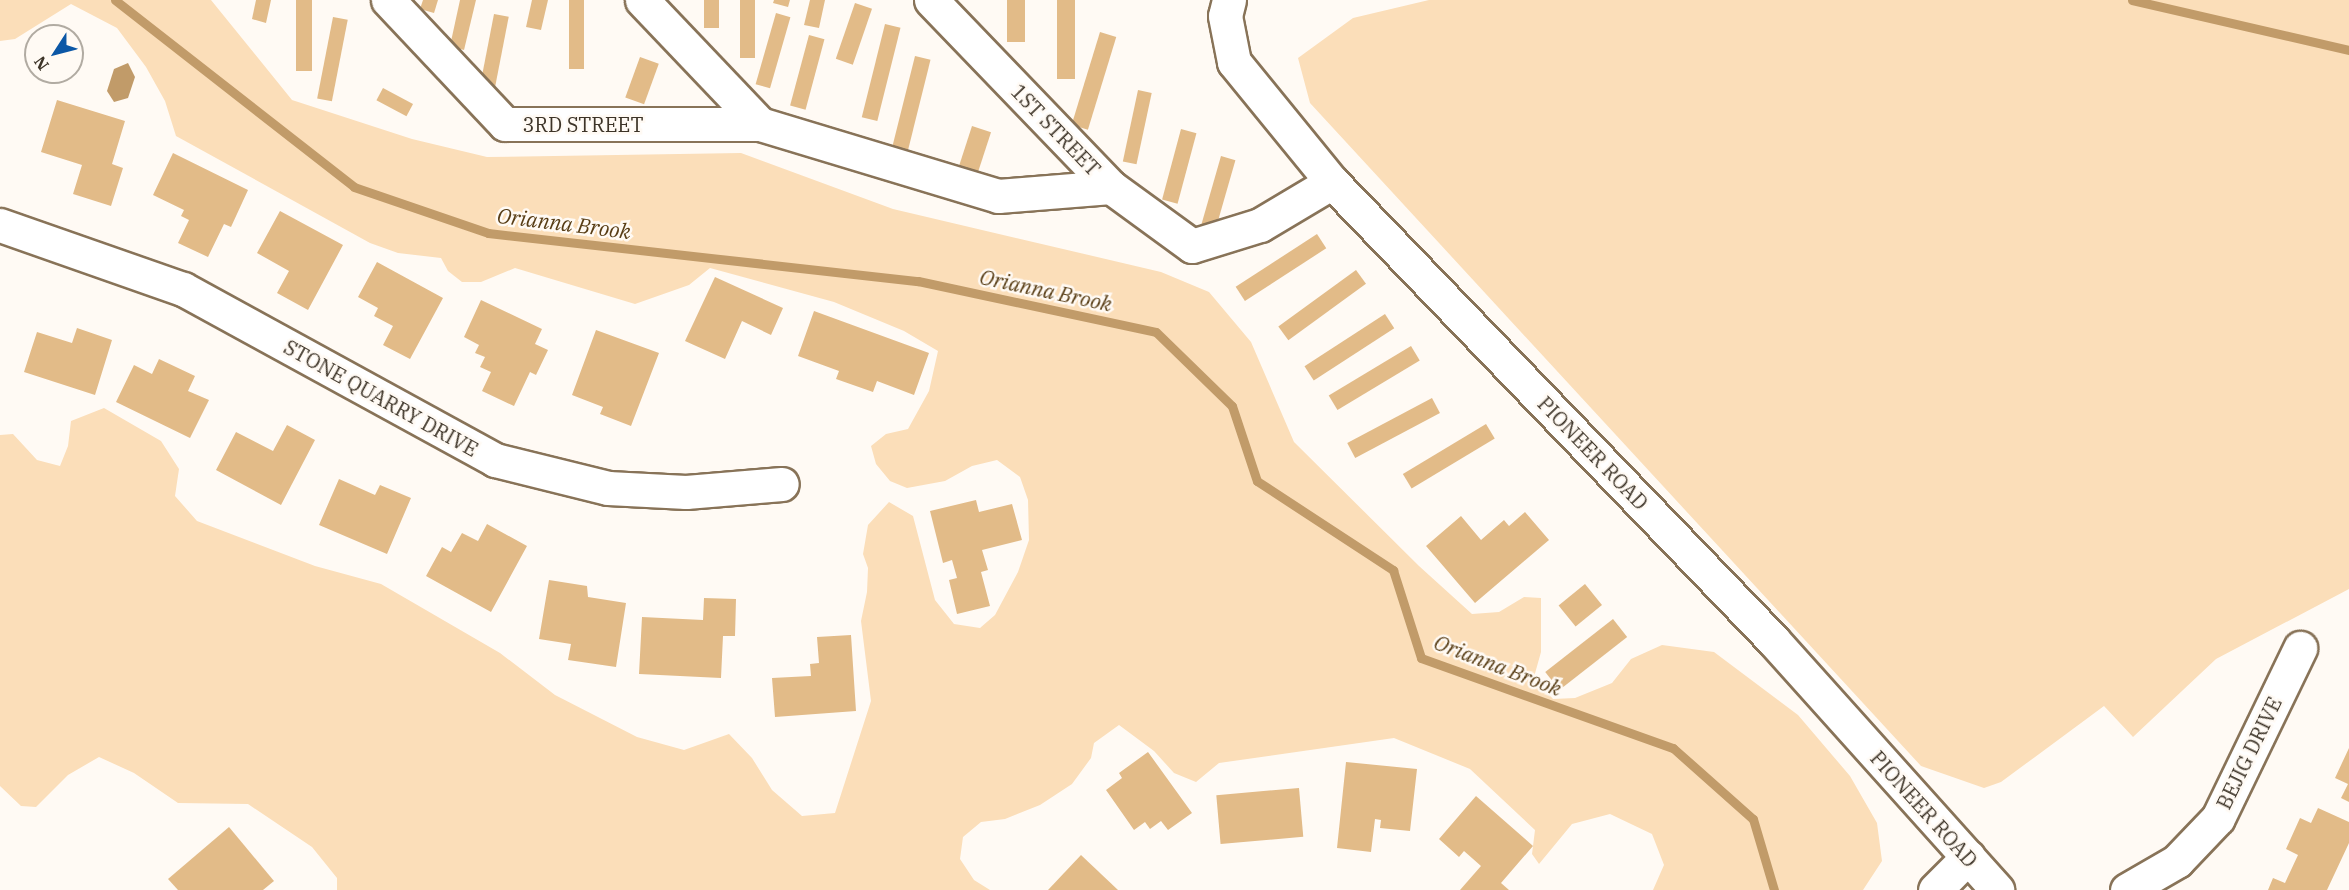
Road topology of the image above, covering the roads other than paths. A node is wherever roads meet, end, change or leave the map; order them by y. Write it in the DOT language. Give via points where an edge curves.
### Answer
graph roads {
  1 [pos="388,0"];
  2 [pos="642,0"];
  3 [pos="931,0"];
  4 [pos="1229,0"];
  5 [pos="760,124"];
  6 [pos="1332,182"];
  7 [pos="1111,187"];
  8 [pos="0,225"];
  9 [pos="782,484"];
  10 [pos="2301,648"];
  11 [pos="1968,857"];
  12 [pos="1935,890"];
  13 [pos="1997,890"];
  14 [pos="2127,890"];
  1 -- 5 [label="street, 3RD STREET" via="505,124"];
  2 -- 5 [label="street"];
  3 -- 7 [label="street, 1ST STREET"];
  4 -- 6 [label="street, PIONEER ROAD" via="1225,16 1234,62"];
  5 -- 7 [label="street" via="998,196"];
  6 -- 7 [label="street, 1ST STREET" via="1260,225 1192,246"];
  6 -- 11 [label="street, PIONEER ROAD" via="1773,640"];
  8 -- 9 [label="street, STONE QUARRY DRIVE" via="183,289 495,460 608,488 686,492"];
  10 -- 14 [label="street, BEJIG DRIVE" via="2218,818 2177,861"];
  11 -- 12 [label="street"];
  11 -- 13 [label="street, PIONEER ROAD"];
}
